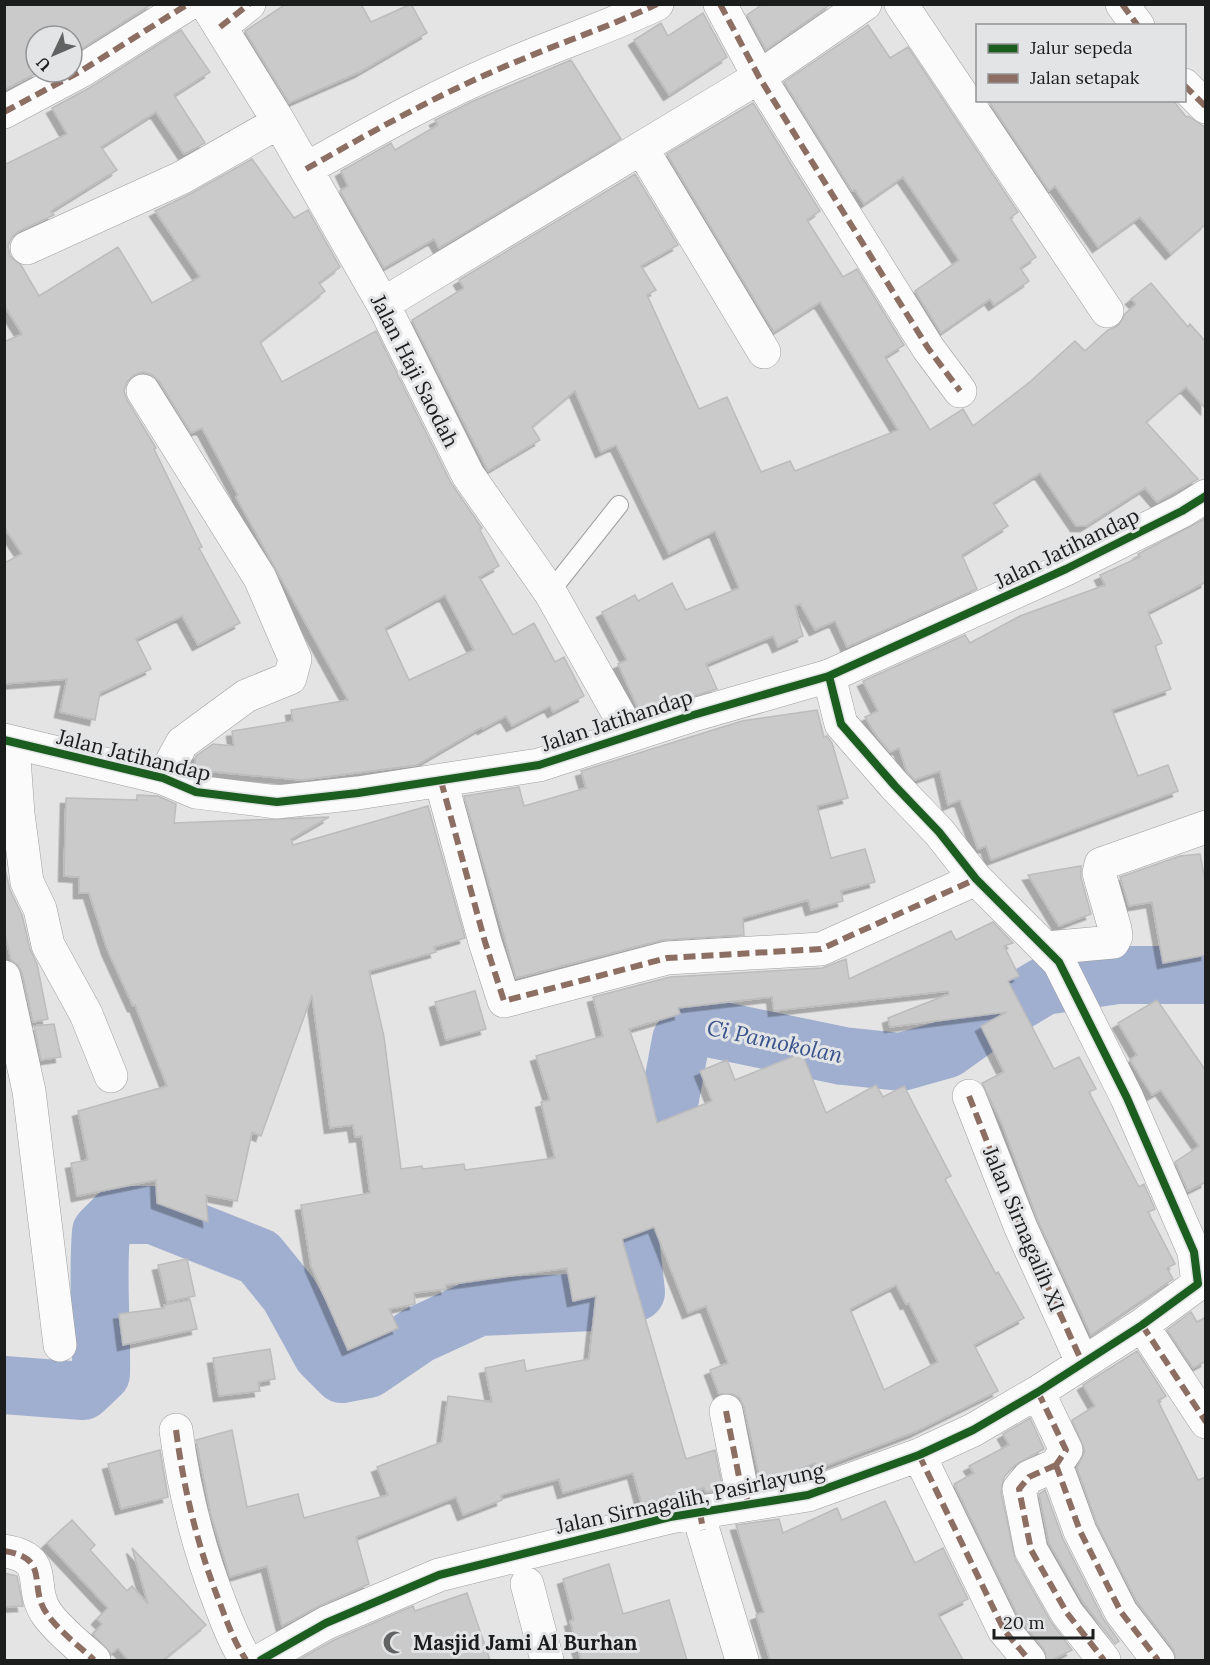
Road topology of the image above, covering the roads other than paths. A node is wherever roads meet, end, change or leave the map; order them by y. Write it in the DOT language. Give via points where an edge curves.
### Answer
graph roads {
  1 [pos="188,4"];
  2 [pos="249,4"];
  3 [pos="657,4"];
  4 [pos="720,4"];
  5 [pos="865,4"];
  6 [pos="901,4"];
  7 [pos="1122,4"];
  8 [pos="213,16"];
  9 [pos="1137,24"];
  10 [pos="759,77"];
  11 [pos="1186,86"];
  12 [pos="1206,107"];
  13 [pos="4,112"];
  14 [pos="279,122"];
  15 [pos="642,149"];
  16 [pos="306,169"];
  17 [pos="27,248"];
  18 [pos="383,304"];
  19 [pos="1107,311"];
  20 [pos="764,352"];
  21 [pos="960,390"];
  22 [pos="143,391"];
  23 [pos="1206,496"];
  24 [pos="619,505"];
  25 [pos="550,592"];
  26 [pos="829,676"];
  27 [pos="630,734"];
  28 [pos="9,742"];
  29 [pos="163,778"];
  30 [pos="441,781"];
  31 [pos="1206,827"];
  32 [pos="976,879"];
  33 [pos="1053,955"];
  34 [pos="4,977"];
  35 [pos="111,1077"];
  36 [pos="969,1096"];
  37 [pos="1202,1284"];
  38 [pos="1142,1325"];
  39 [pos="60,1345"];
  40 [pos="1082,1362"];
  41 [pos="1038,1392"];
  42 [pos="726,1411"];
  43 [pos="1206,1422"];
  44 [pos="176,1430"];
  45 [pos="919,1455"];
  46 [pos="1056,1466"];
  47 [pos="749,1504"];
  48 [pos="703,1530"];
  49 [pos="4,1551"];
  50 [pos="527,1584"];
  51 [pos="262,1659"];
  52 [pos="94,1660"];
  53 [pos="547,1660"];
  54 [pos="742,1660"];
  55 [pos="1029,1660"];
  56 [pos="1104,1660"];
  57 [pos="1158,1660"];
  1 -- 13 [label="street" via="81,71"];
  2 -- 8 [label="street"];
  3 -- 16 [label="street" via="416,107"];
  4 -- 10 [label="street"];
  5 -- 10 [label="street"];
  6 -- 19 [label="street"];
  7 -- 9 [label="street"];
  8 -- 14 [label="street, Jalan Haji Saodah"];
  10 -- 15 [label="street"];
  10 -- 21 [label="street" via="928,348"];
  11 -- 12 [label="street"];
  14 -- 16 [label="street, Jalan Haji Saodah"];
  14 -- 17 [label="street" via="181,177"];
  15 -- 18 [label="street"];
  15 -- 20 [label="street"];
  16 -- 18 [label="street, Jalan Haji Saodah"];
  18 -- 25 [label="street, Jalan Haji Saodah" via="468,475"];
  22 -- 29 [label="street" via="260,578 295,659 290,678 246,696 182,743"];
  23 -- 26 [label="street, Jalan Jatihandap" via="1066,569"];
  24 -- 25 [label="lane"];
  25 -- 27 [label="street, Jalan Haji Saodah"];
  26 -- 27 [label="street, Jalan Jatihandap"];
  26 -- 32 [label="street, Jalan Sirnagalih, Pasirlayung" via="841,724"];
  27 -- 30 [label="street, Jalan Jatihandap" via="539,765"];
  28 -- 29 [label="street, Jalan Jatihandap"];
  28 -- 35 [label="street" via="27,882 40,909 48,945 86,1014"];
  29 -- 30 [label="street, Jalan Jatihandap" via="196,792 277,802"];
  30 -- 32 [label="street" via="504,1000 667,958 821,949"];
  31 -- 33 [label="street" via="1101,864 1099,873 1115,929 1113,942"];
  32 -- 33 [label="street, Jalan Sirnagalih, Pasirlayung"];
  33 -- 37 [label="street, Jalan Sirnagalih, Pasirlayung" via="1127,1098 1194,1252"];
  34 -- 39 [label="street" via="29,1091"];
  36 -- 40 [label="street, Jalan Sirnagalih XI" via="1021,1228"];
  37 -- 38 [label="street, Jalan Sirnagalih, Pasirlayung"];
  38 -- 40 [label="street, Jalan Sirnagalih, Pasirlayung"];
  38 -- 43 [label="street"];
  40 -- 41 [label="street, Jalan Sirnagalih, Pasirlayung"];
  41 -- 45 [label="street, Jalan Sirnagalih, Pasirlayung" via="973,1430"];
  41 -- 46 [label="street" via="1066,1450"];
  42 -- 47 [label="street" via="740,1482"];
  44 -- 51 [label="street" via="183,1482 203,1561 237,1646"];
  45 -- 47 [label="street, Jalan Sirnagalih, Pasirlayung" via="808,1495"];
  45 -- 55 [label="street" via="1004,1630"];
  46 -- 56 [label="street" via="1029,1477 1019,1489 1031,1550 1067,1613"];
  46 -- 57 [label="street" via="1080,1531 1116,1602"];
  47 -- 51 [label="street, Jalan Sirnagalih, Pasirlayung" via="670,1517 439,1575 326,1623"];
  48 -- 54 [label="street"];
  49 -- 52 [label="street" via="32,1562 48,1615"];
  50 -- 53 [label="street"];
}
